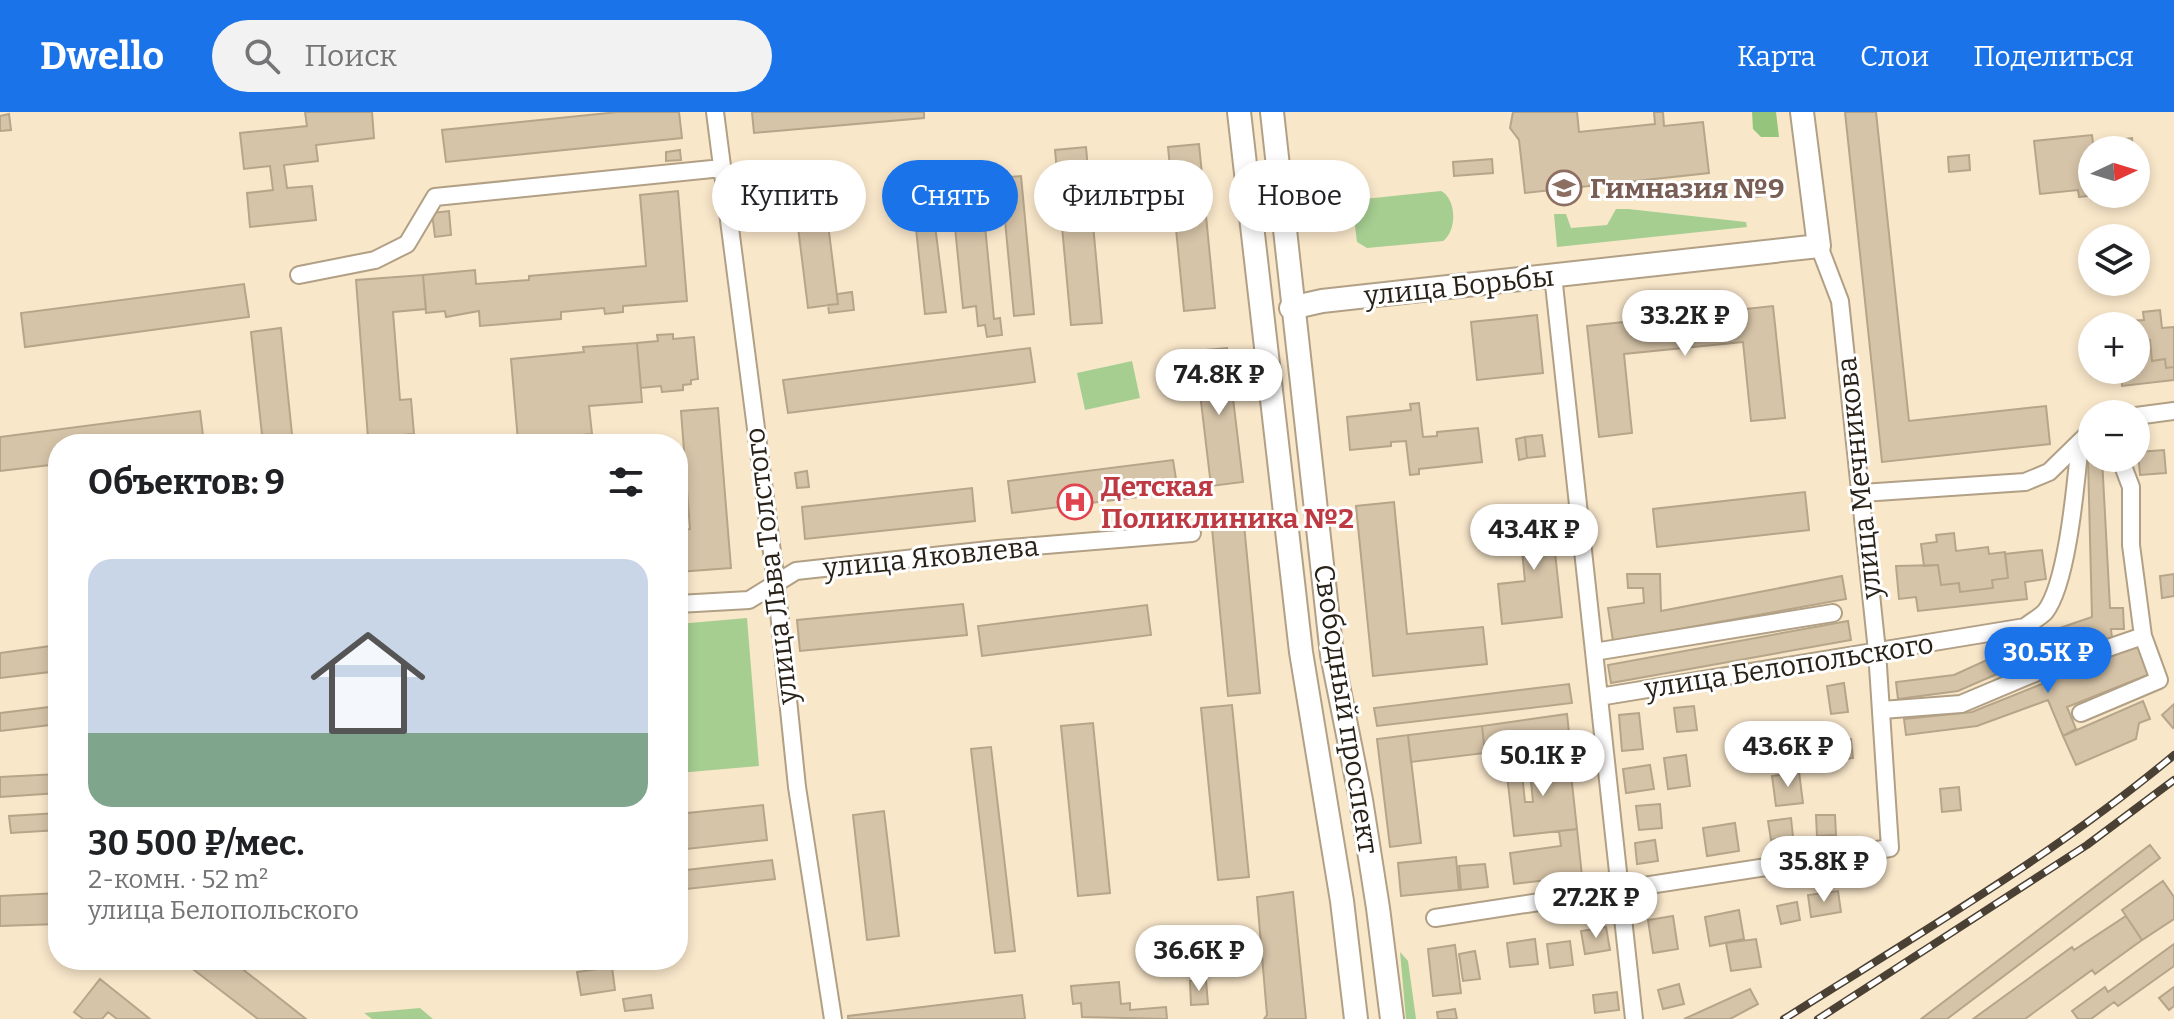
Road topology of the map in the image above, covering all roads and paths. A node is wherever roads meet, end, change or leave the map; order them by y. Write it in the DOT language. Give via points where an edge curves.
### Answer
graph roads {
  1 [pos="715,112"];
  2 [pos="1239,112"];
  3 [pos="1272,112"];
  4 [pos="1802,112"];
  5 [pos="721,160"];
  6 [pos="712,169"];
  7 [pos="730,232"];
  8 [pos="1819,246"];
  9 [pos="299,275"];
  10 [pos="1553,275"];
  11 [pos="1291,308"];
  12 [pos="2174,411"];
  13 [pos="2150,414"];
  14 [pos="2078,444"];
  15 [pos="2081,472"];
  16 [pos="2125,472"];
  17 [pos="1862,493"];
  18 [pos="1192,533"];
  19 [pos="776,583"];
  20 [pos="688,603"];
  21 [pos="1833,613"];
  22 [pos="2143,636"];
  23 [pos="1877,651"];
  24 [pos="1594,652"];
  25 [pos="1599,697"];
  26 [pos="1882,710"];
  27 [pos="2081,713"];
  28 [pos="1620,890"];
  29 [pos="1435,918"];
  30 [pos="833,1019"];
  31 [pos="1356,1019"];
  32 [pos="1392,1019"];
  33 [pos="1634,1019"];
  1 -- 5 [label="street, улица Льва Толстого"];
  2 -- 31 [label="main road, Свободный проспект" via="1301,652"];
  3 -- 11 [label="main road, Свободный проспект"];
  4 -- 8 [label="main road, улица Мечникова"];
  6 -- 9 [label="street" via="435,197 407,244 375,260"];
  7 -- 19 [label="street, улица Льва Толстого"];
  8 -- 10 [label="main road, улица Борьбы"];
  8 -- 17 [label="street, улица Мечникова" via="1840,301"];
  10 -- 11 [label="main road, улица Борьбы"];
  10 -- 24 [label="street"];
  11 -- 32 [label="main road, Свободный проспект" via="1332,655 1376,892"];
  12 -- 13 [label="street"];
  14 -- 17 [label="street" via="2049,472 2025,482"];
  15 -- 23 [label="street, улица Белопольского" via="2046,611 2025,627"];
  16 -- 22 [label="street" via="2131,487 2131,545"];
  17 -- 23 [label="street, улица Мечникова"];
  18 -- 19 [label="street, улица Яковлева" via="796,571"];
  19 -- 20 [label="street, улица Яковлева" via="749,600"];
  19 -- 30 [label="street, улица Льва Толстого" via="799,802"];
  21 -- 24 [label="street"];
  22 -- 26 [label="street" via="1961,704"];
  22 -- 27 [label="street" via="2159,680"];
  23 -- 25 [label="street, улица Белопольского"];
  23 -- 26 [label="street, улица Мечникова"];
  24 -- 25 [label="street"];
  25 -- 28 [label="street"];
  26 -- 28 [label="street, улица Мечникова" via="1890,848"];
  28 -- 29 [label="street"];
  28 -- 33 [label="street"];
}
